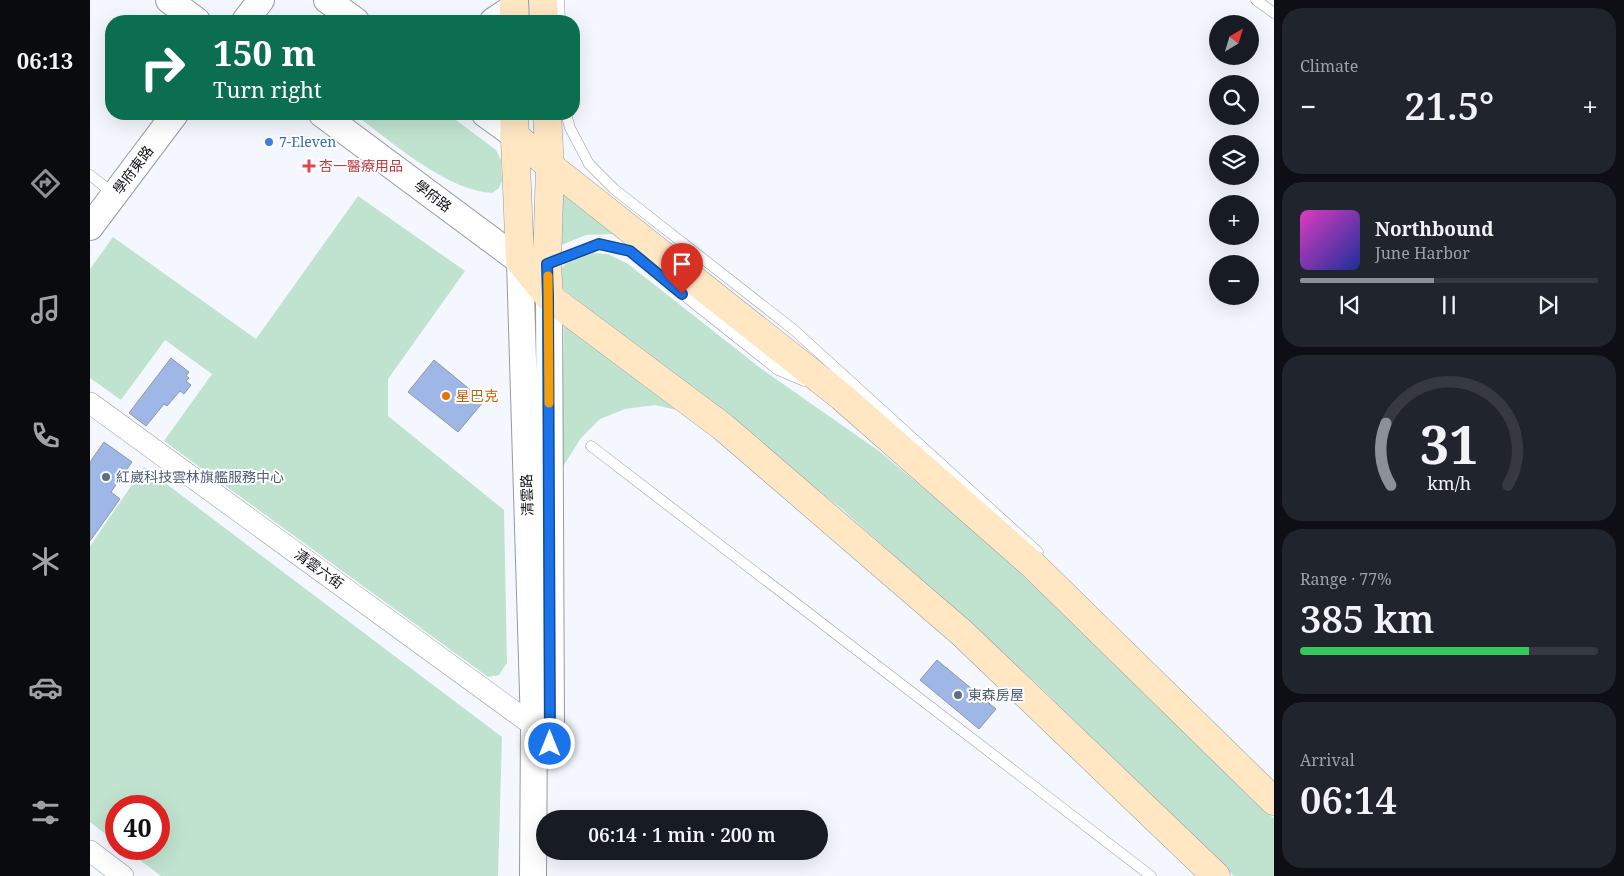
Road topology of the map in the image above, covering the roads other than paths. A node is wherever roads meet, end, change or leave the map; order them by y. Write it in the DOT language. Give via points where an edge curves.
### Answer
graph roads {
  1 [pos="169,0"];
  2 [pos="261,0"];
  3 [pos="326,0"];
  4 [pos="543,0"];
  5 [pos="559,0"];
  6 [pos="1256,0"];
  7 [pos="1274,13"];
  8 [pos="190,15"];
  9 [pos="250,15"];
  10 [pos="348,15"];
  11 [pos="544,15"];
  12 [pos="560,15"];
  13 [pos="170,120"];
  14 [pos="330,120"];
  15 [pos="548,120"];
  16 [pos="568,120"];
  17 [pos="514,124"];
  18 [pos="550,166"];
  19 [pos="90,175"];
  20 [pos="114,194"];
  21 [pos="90,227"];
  22 [pos="520,261"];
  23 [pos="547,264"];
  24 [pos="548,297"];
  25 [pos="842,396"];
  26 [pos="90,403"];
  27 [pos="591,446"];
  28 [pos="1046,561"];
  29 [pos="1095,611"];
  30 [pos="542,726"];
  31 [pos="1274,796"];
  32 [pos="1274,801"];
  33 [pos="549,810"];
  34 [pos="90,851"];
  35 [pos="549,860"];
  36 [pos="124,876"];
  37 [pos="533,876"];
  38 [pos="547,876"];
  39 [pos="1151,876"];
  40 [pos="1216,876"];
  1 -- 8 [label="street"];
  2 -- 9 [label="street"];
  3 -- 10 [label="street"];
  4 -- 11 [label="main road"];
  5 -- 12 [label="lane"];
  6 -- 7 [label="lane"];
  13 -- 20 [label="street, 學府東路"];
  14 -- 22 [label="street, 學府路"];
  15 -- 18 [label="main road, 清雲路"];
  16 -- 28 [label="lane" via="589,164 614,189 794,330"];
  17 -- 18 [label="main road"];
  17 -- 22 [label="main road, 清雲路"];
  18 -- 23 [label="main road, 清雲路"];
  18 -- 25 [label="main road"];
  19 -- 20 [label="lane"];
  20 -- 21 [label="street, 學府東路"];
  22 -- 24 [label="main road"];
  22 -- 30 [label="street, 清雲路"];
  23 -- 24 [label="main road, 清雲路"];
  23 -- 25 [label="lane" via="599,244 630,251 778,370"];
  24 -- 30 [label="street, 清雲路"];
  24 -- 40 [label="main road" via="723,427 962,633"];
  25 -- 32 [label="main road" via="1034,566"];
  26 -- 30 [label="street, 清雲六街"];
  27 -- 39 [label="lane"];
  29 -- 31 [label="lane"];
  30 -- 33 [label="street, 清雲路"];
  30 -- 37 [label="street, 清雲路"];
  34 -- 36 [label="street"];
  35 -- 38 [label="street"];
}
